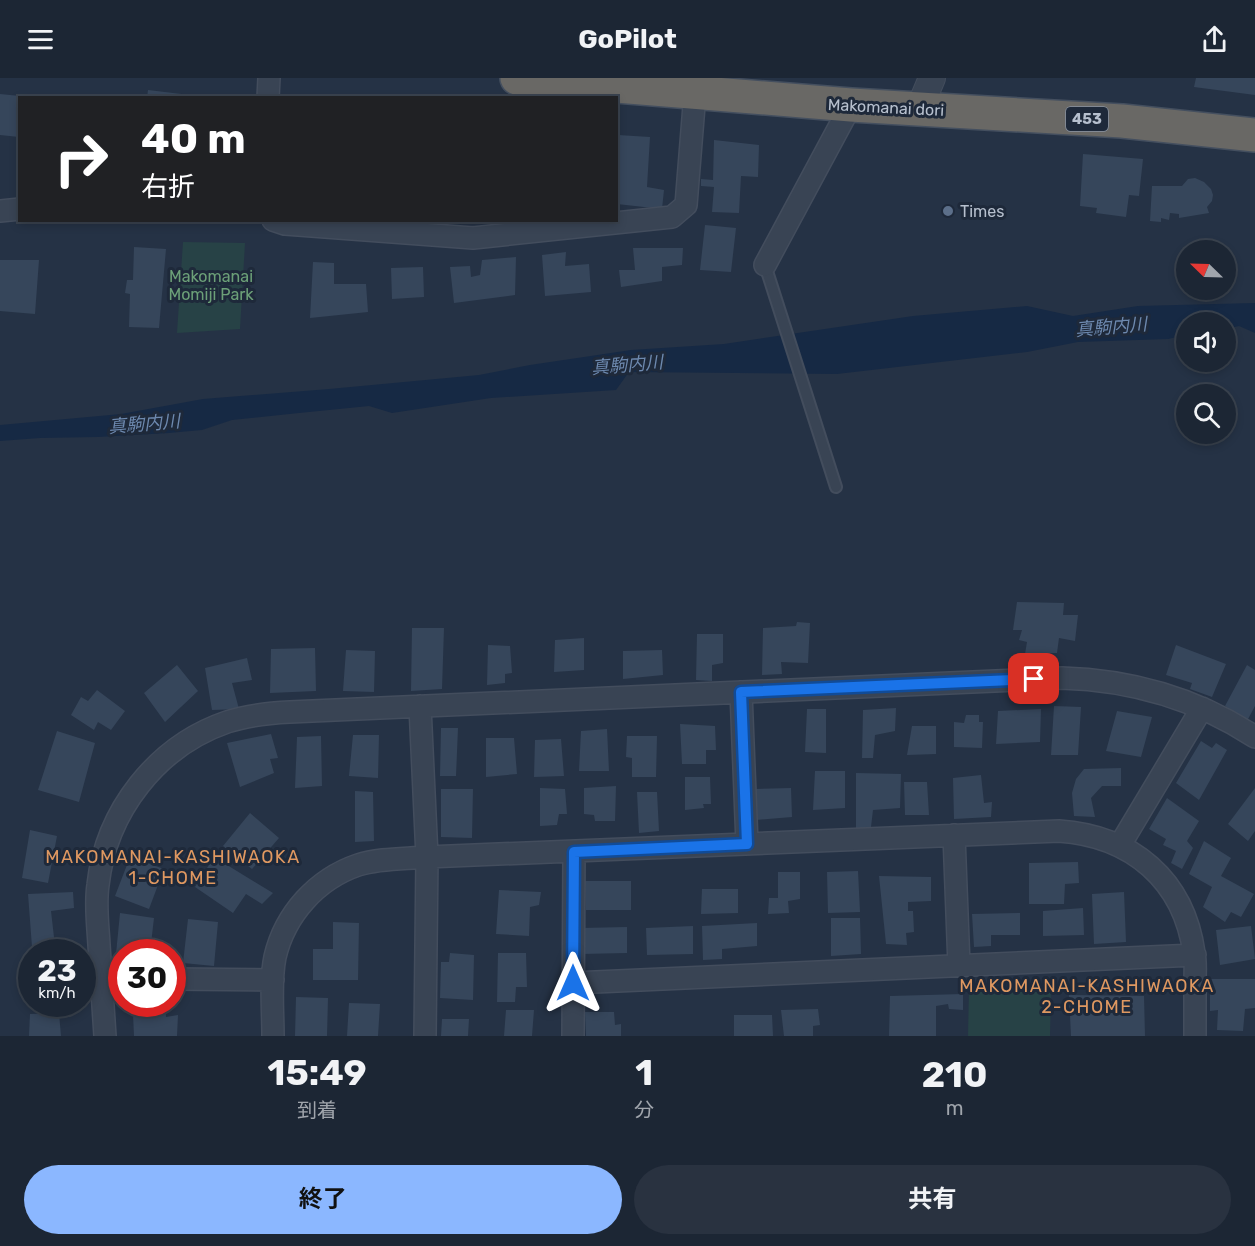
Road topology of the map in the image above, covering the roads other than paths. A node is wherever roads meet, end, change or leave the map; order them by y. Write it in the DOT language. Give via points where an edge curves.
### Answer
graph roads {
  1 [pos="269,78"];
  2 [pos="517,78"];
  3 [pos="933,78"];
  4 [pos="695,93"];
  5 [pos="268,96"];
  6 [pos="851,105"];
  7 [pos="919,109"];
  8 [pos="1255,135"];
  9 [pos="18,209"];
  10 [pos="0,211"];
  11 [pos="279,222"];
  12 [pos="765,265"];
  13 [pos="836,487"];
  14 [pos="741,692"];
  15 [pos="420,706"];
  16 [pos="1202,708"];
  17 [pos="1255,737"];
  18 [pos="954,835"];
  19 [pos="747,844"];
  20 [pos="1119,845"];
  21 [pos="574,852"];
  22 [pos="427,857"];
  23 [pos="1195,956"];
  24 [pos="108,959"];
  25 [pos="959,966"];
  26 [pos="186,979"];
  27 [pos="273,980"];
  28 [pos="573,983"];
  29 [pos="108,1011"];
  30 [pos="105,1036"];
  31 [pos="273,1036"];
  32 [pos="425,1036"];
  33 [pos="573,1036"];
  34 [pos="1196,1036"];
  1 -- 5 [label="street"];
  2 -- 4 [label="highway, Makomanai dori / 453"];
  3 -- 7 [label="street"];
  4 -- 6 [label="highway, Makomanai dori / 453"];
  4 -- 11 [label="street" via="686,205 672,217 473,238"];
  6 -- 7 [label="highway, Makomanai dori / 453"];
  6 -- 12 [label="street"];
  7 -- 8 [label="highway, Makomanai dori / 453" via="1122,121"];
  9 -- 10 [label="street"];
  12 -- 13 [label="lane"];
  14 -- 15 [label="street"];
  14 -- 16 [label="street" via="1086,679 1154,691"];
  14 -- 19 [label="street"];
  15 -- 22 [label="street"];
  15 -- 24 [label="street" via="248,716 207,730 169,754 127,800 108,839 97,907"];
  16 -- 17 [label="street"];
  16 -- 20 [label="street"];
  18 -- 19 [label="street"];
  18 -- 20 [label="street" via="1059,831"];
  18 -- 25 [label="street"];
  19 -- 21 [label="street"];
  20 -- 23 [label="street" via="1154,870 1167,885 1182,908"];
  21 -- 22 [label="street"];
  21 -- 28 [label="street"];
  22 -- 27 [label="street" via="359,865 320,885 300,906 283,935"];
  22 -- 32 [label="street"];
  23 -- 25 [label="street"];
  23 -- 34 [label="street"];
  25 -- 28 [label="street"];
  26 -- 27 [label="street"];
  27 -- 31 [label="street"];
  28 -- 33 [label="street"];
  29 -- 30 [label="street"];
}
